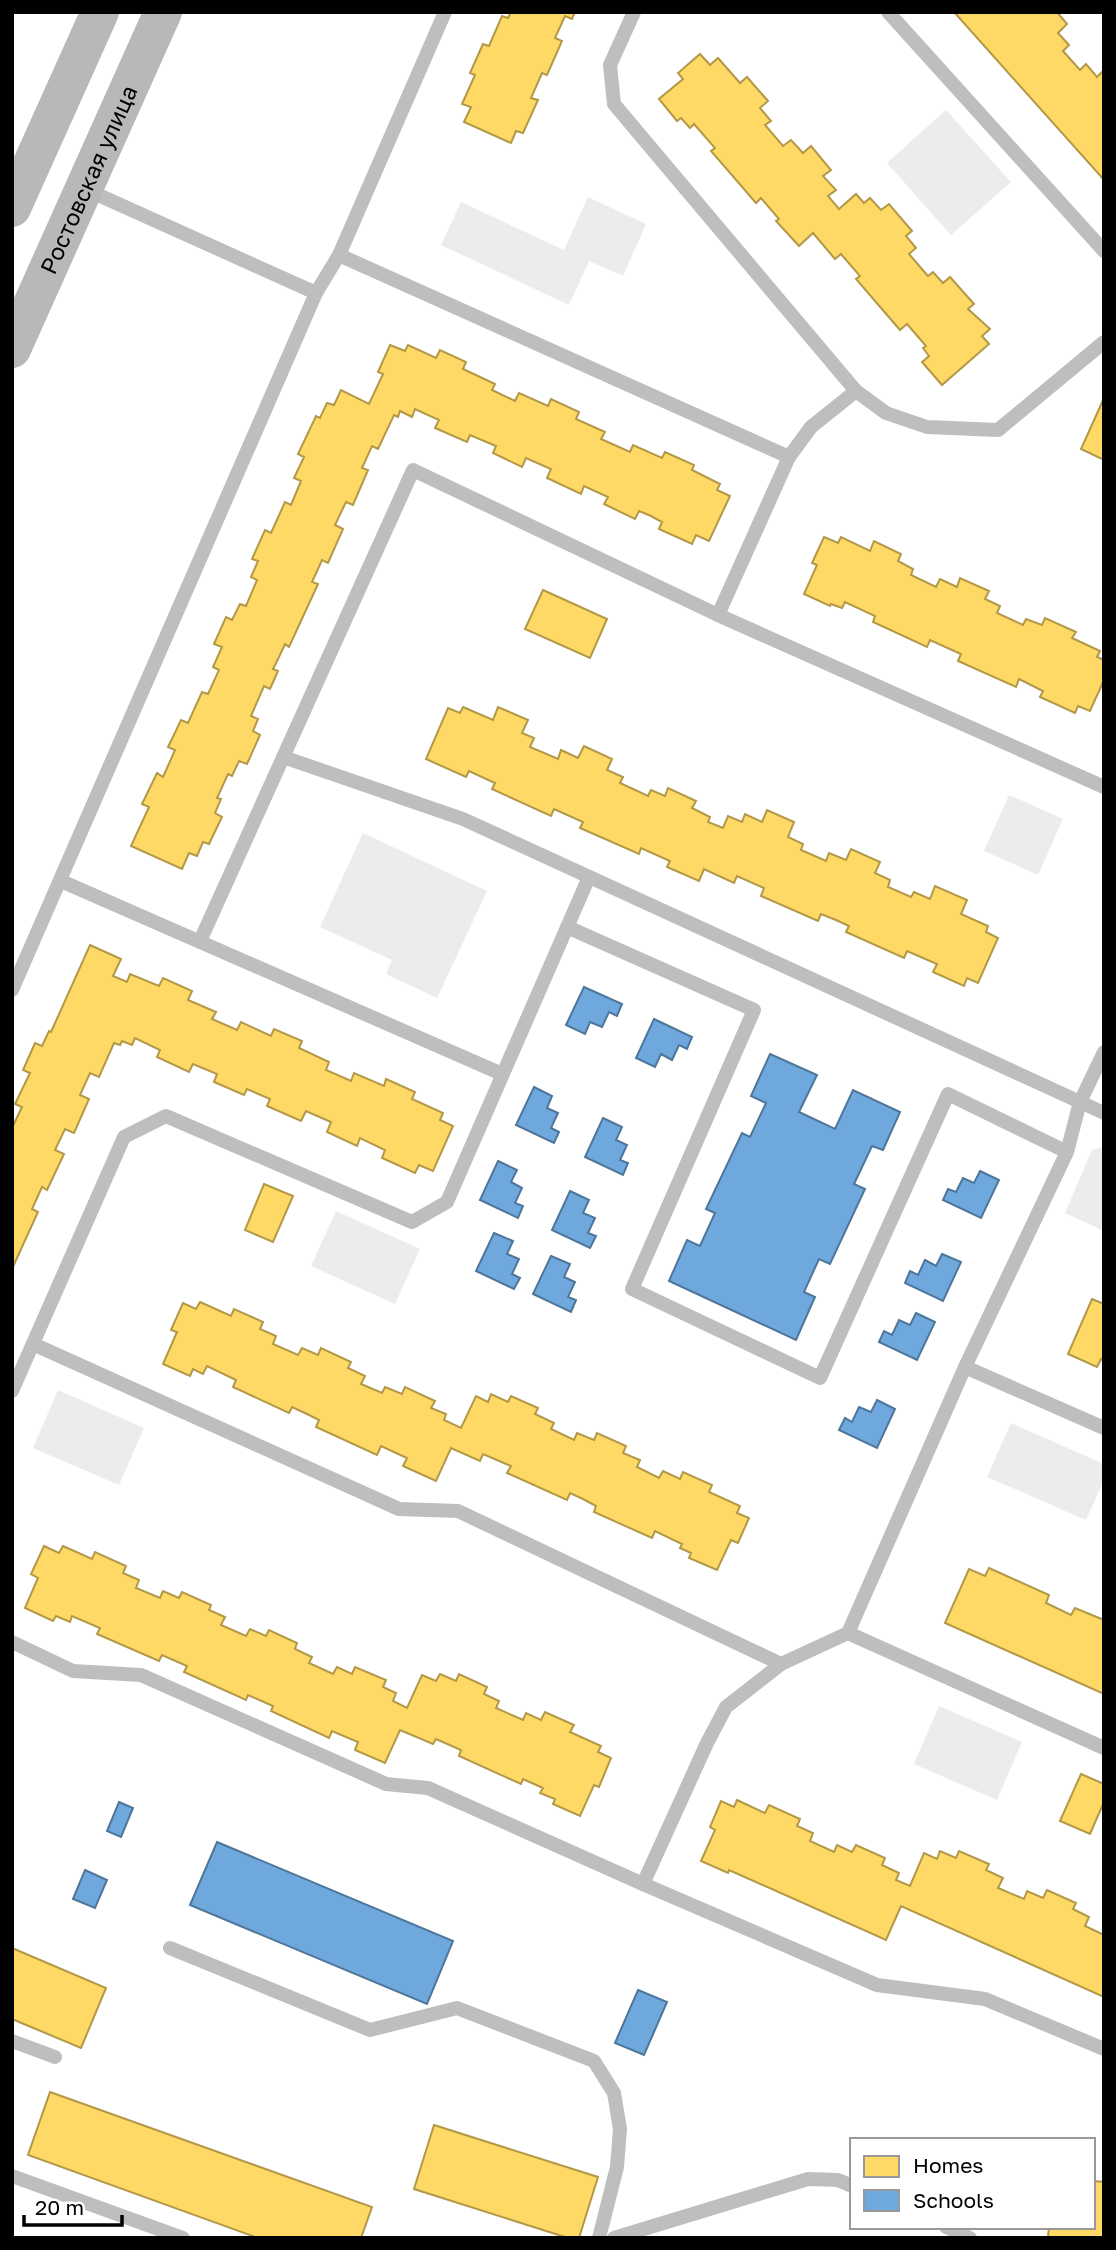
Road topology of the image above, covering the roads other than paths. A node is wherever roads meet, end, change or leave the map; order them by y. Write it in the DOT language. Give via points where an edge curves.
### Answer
graph roads {
  1 [pos="100,12"];
  2 [pos="163,12"];
  3 [pos="445,12"];
  4 [pos="634,12"];
  5 [pos="888,12"];
  6 [pos="32,165"];
  7 [pos="84,188"];
  8 [pos="12,208"];
  9 [pos="1104,251"];
  10 [pos="339,255"];
  11 [pos="316,293"];
  12 [pos="1104,342"];
  13 [pos="12,349"];
  14 [pos="856,391"];
  15 [pos="789,457"];
  16 [pos="719,615"];
  17 [pos="283,757"];
  18 [pos="1104,787"];
  19 [pos="589,877"];
  20 [pos="61,881"];
  21 [pos="567,927"];
  22 [pos="200,941"];
  23 [pos="12,990"];
  24 [pos="1104,1052"];
  25 [pos="502,1074"];
  26 [pos="1080,1102"];
  27 [pos="1104,1113"];
  28 [pos="1067,1152"];
  29 [pos="33,1343"];
  30 [pos="965,1367"];
  31 [pos="12,1391"];
  32 [pos="1104,1428"];
  33 [pos="848,1633"];
  34 [pos="12,1642"];
  35 [pos="781,1664"];
  36 [pos="1104,1748"];
  37 [pos="643,1884"];
  38 [pos="170,1948"];
  39 [pos="12,2041"];
  40 [pos="1104,2049"];
  41 [pos="55,2057"];
  42 [pos="12,2176"];
  43 [pos="850,2185"];
  44 [pos="950,2229"];
  45 [pos="183,2238"];
  46 [pos="599,2238"];
  47 [pos="614,2238"];
  48 [pos="970,2238"];
  1 -- 6 [label="street"];
  2 -- 7 [label="street, Ростовская улица"];
  3 -- 10 [label="lane"];
  4 -- 14 [label="lane" via="610,65 614,104"];
  5 -- 9 [label="lane"];
  6 -- 7 [label="street"];
  6 -- 8 [label="street"];
  7 -- 11 [label="lane"];
  7 -- 13 [label="street, Ростовская улица"];
  10 -- 11 [label="lane"];
  10 -- 15 [label="lane"];
  11 -- 20 [label="lane"];
  12 -- 14 [label="lane" via="998,430 927,427 886,413"];
  14 -- 15 [label="lane" via="811,427"];
  15 -- 16 [label="lane"];
  16 -- 17 [label="lane" via="414,470"];
  16 -- 18 [label="lane"];
  17 -- 19 [label="lane" via="463,819"];
  17 -- 22 [label="lane"];
  19 -- 21 [label="lane"];
  19 -- 26 [label="lane"];
  20 -- 22 [label="lane"];
  20 -- 23 [label="lane"];
  21 -- 25 [label="lane"];
  21 -- 28 [label="lane" via="754,1010 632,1289 820,1378 948,1094"];
  22 -- 25 [label="lane"];
  24 -- 26 [label="lane"];
  25 -- 29 [label="lane" via="447,1202 412,1222 166,1116 124,1138"];
  26 -- 27 [label="lane"];
  26 -- 28 [label="lane"];
  28 -- 30 [label="lane"];
  29 -- 31 [label="lane"];
  29 -- 35 [label="lane" via="399,1509 458,1511"];
  30 -- 32 [label="lane"];
  30 -- 33 [label="lane"];
  33 -- 35 [label="lane"];
  33 -- 36 [label="lane"];
  34 -- 37 [label="lane" via="73,1671 141,1675 386,1784 428,1788"];
  35 -- 37 [label="lane" via="726,1707"];
  37 -- 40 [label="lane" via="877,1986 985,1999"];
  38 -- 46 [label="lane" via="370,2030 457,2008 594,2062 614,2093 620,2129 617,2167"];
  39 -- 41 [label="lane"];
  42 -- 45 [label="lane"];
  43 -- 47 [label="lane" via="808,2179"];
  44 -- 48 [label="lane"];
}
